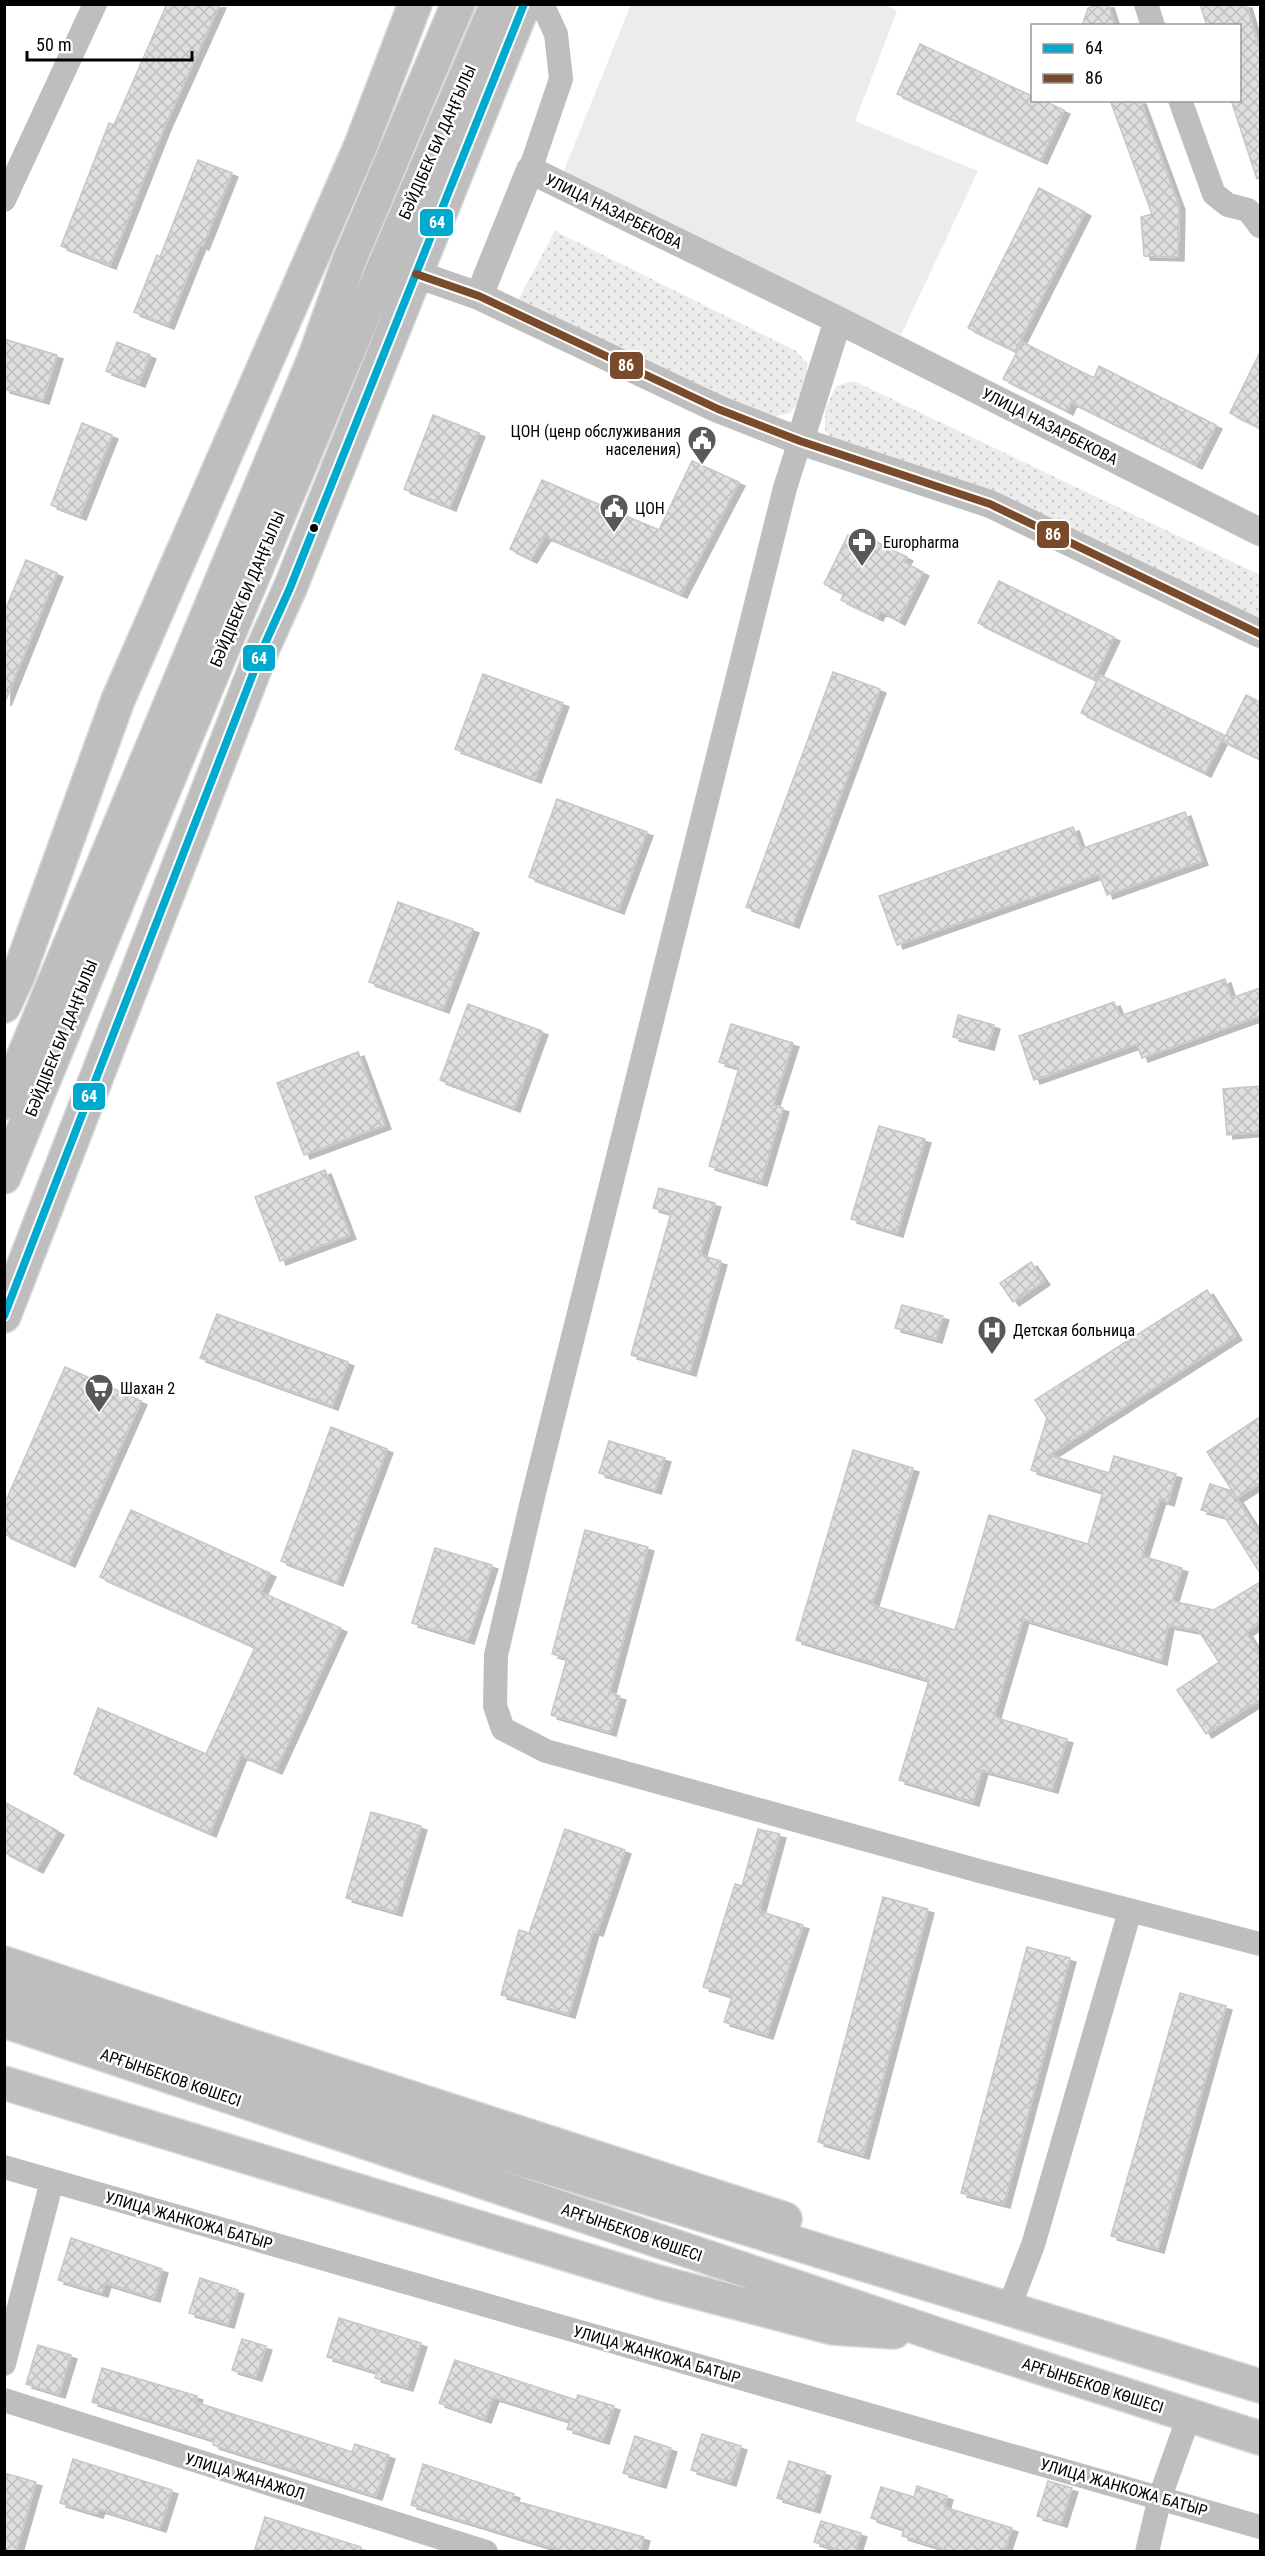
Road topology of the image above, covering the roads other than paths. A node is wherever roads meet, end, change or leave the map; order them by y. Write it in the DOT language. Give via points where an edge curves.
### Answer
graph roads {
  1 [pos="95,4"];
  2 [pos="415,4"];
  3 [pos="458,4"];
  4 [pos="497,4"];
  5 [pos="524,4"];
  6 [pos="542,4"];
  7 [pos="1146,4"];
  8 [pos="1152,24"];
  9 [pos="1181,102"];
  10 [pos="530,170"];
  11 [pos="4,200"];
  12 [pos="1256,213"];
  13 [pos="416,274"];
  14 [pos="479,296"];
  15 [pos="838,320"];
  16 [pos="800,441"];
  17 [pos="1260,532"];
  18 [pos="1260,634"];
  19 [pos="4,1006"];
  20 [pos="4,1103"];
  21 [pos="4,1177"];
  22 [pos="4,1316"];
  23 [pos="1130,1911"];
  24 [pos="1260,1944"];
  25 [pos="4,1963"];
  26 [pos="4,1994"];
  27 [pos="4,2021"];
  28 [pos="4,2083"];
  29 [pos="4,2167"];
  30 [pos="52,2181"];
  31 [pos="946,2290"];
  32 [pos="1008,2310"];
  33 [pos="942,2336"];
  34 [pos="4,2364"];
  35 [pos="1260,2386"];
  36 [pos="4,2400"];
  37 [pos="1189,2416"];
  38 [pos="1260,2438"];
  39 [pos="1160,2497"];
  40 [pos="1260,2527"];
  41 [pos="486,2552"];
  42 [pos="1147,2552"];
  1 -- 11 [label="street"];
  2 -- 19 [label="main road" via="361,145 118,700"];
  3 -- 20 [label="main road, БӘЙДІБЕК БИ ДАҢҒЫЛЫ"];
  4 -- 21 [label="main road, БӘЙДІБЕК БИ ДАҢҒЫЛЫ" via="228,634"];
  5 -- 13 [label="main road"];
  6 -- 10 [label="street" via="556,34 561,79"];
  7 -- 8 [label="street"];
  9 -- 12 [label="street" via="1214,194 1228,206"];
  10 -- 14 [label="street, УЛИЦА НАЗАРБЕКОВА"];
  10 -- 15 [label="street, УЛИЦА НАЗАРБЕКОВА"];
  13 -- 14 [label="street"];
  13 -- 22 [label="main road" via="263,648"];
  14 -- 16 [label="street" via="718,409"];
  15 -- 16 [label="street"];
  15 -- 17 [label="street, УЛИЦА НАЗАРБЕКОВА"];
  16 -- 18 [label="street" via="990,504"];
  16 -- 23 [label="street" via="779,510 533,1497 495,1655 495,1706 503,1729 546,1751"];
  23 -- 24 [label="street"];
  23 -- 32 [label="street" via="1033,2245"];
  25 -- 31 [label="main road" via="759,2208 876,2254"];
  26 -- 31 [label="main road, АРҒЫНБЕКОВ КӨШЕСІ" via="84,2025"];
  27 -- 33 [label="main road, АРҒЫНБЕКОВ КӨШЕСІ"];
  28 -- 33 [label="main road" via="658,2282 833,2328"];
  29 -- 30 [label="street, УЛИЦА ЖАНКОЖА БАТЫР"];
  30 -- 34 [label="street"];
  30 -- 39 [label="street, УЛИЦА ЖАНКОЖА БАТЫР"];
  31 -- 32 [label="main road, АРҒЫНБЕКОВ КӨШЕСІ"];
  32 -- 35 [label="main road, АРҒЫНБЕКОВ КӨШЕСІ"];
  33 -- 37 [label="main road, АРҒЫНБЕКОВ КӨШЕСІ"];
  36 -- 41 [label="street, УЛИЦА ЖАНАЖОЛ"];
  37 -- 38 [label="main road, АРҒЫНБЕКОВ КӨШЕСІ"];
  37 -- 39 [label="street"];
  39 -- 40 [label="street, УЛИЦА ЖАНКОЖА БАТЫР"];
  39 -- 42 [label="street"];
}
